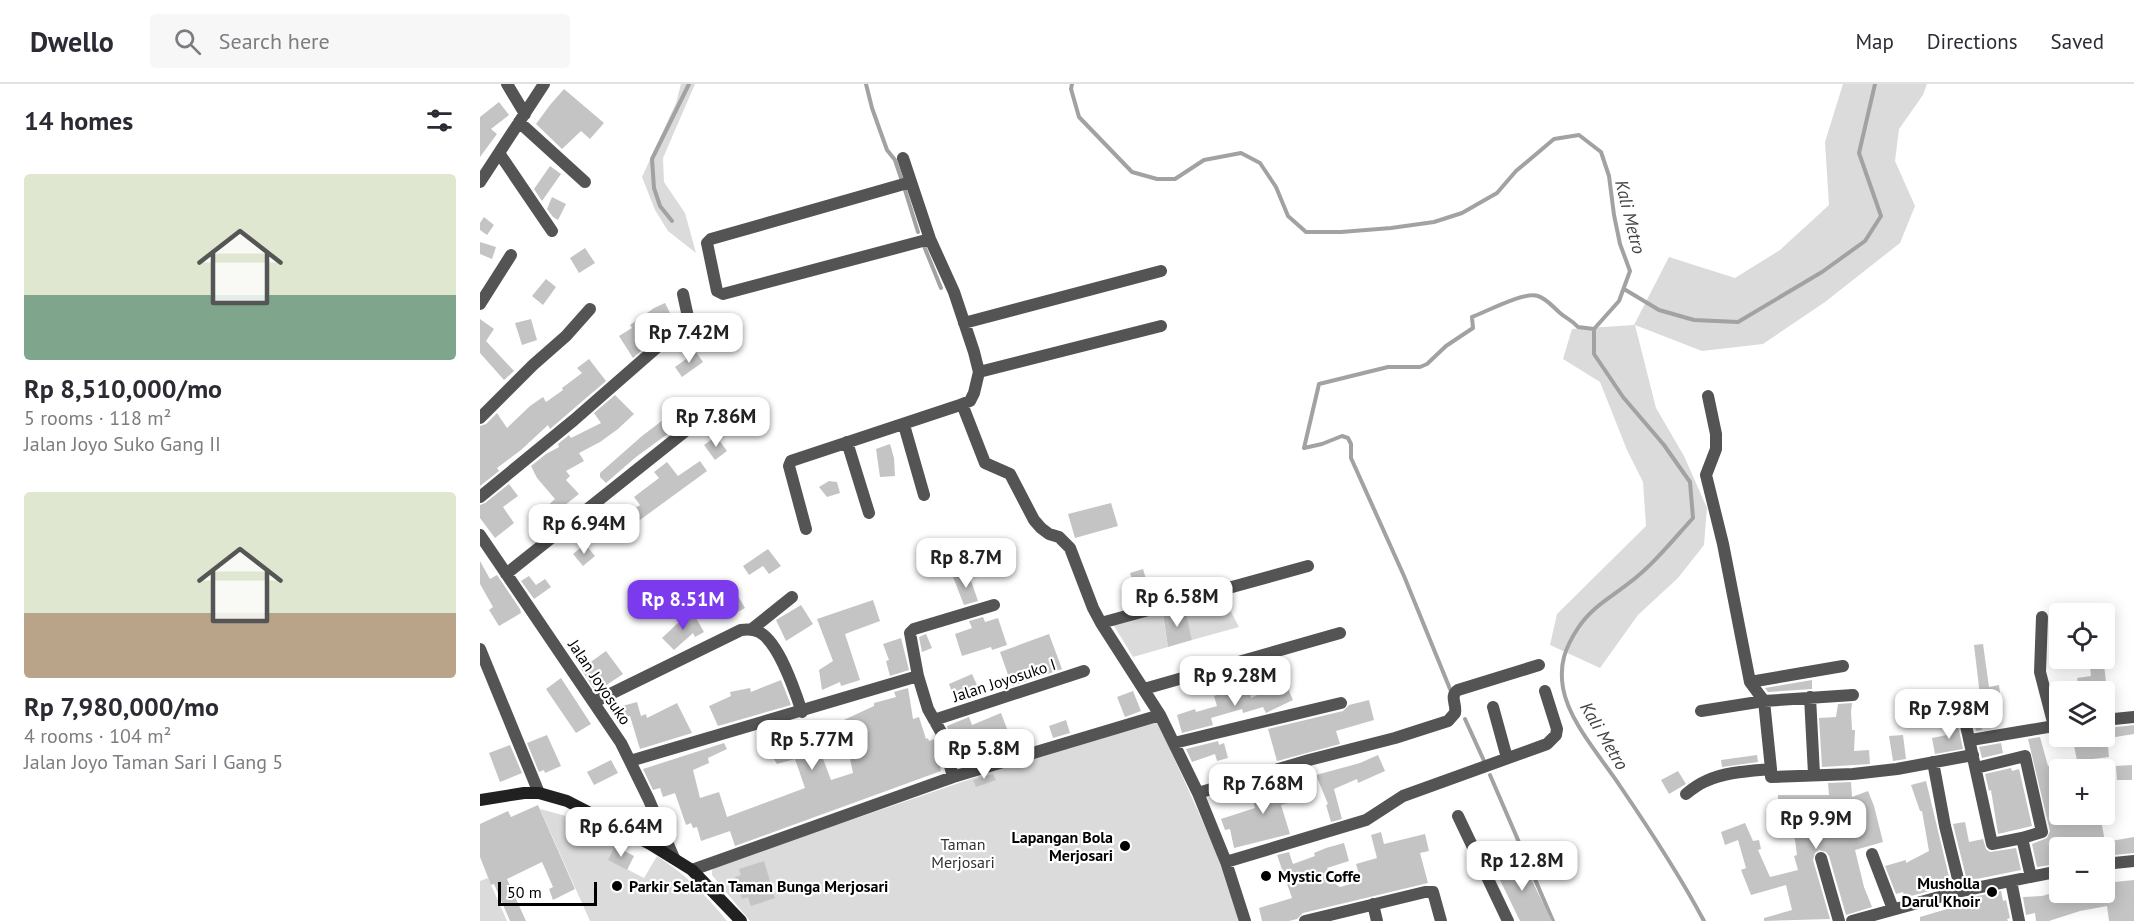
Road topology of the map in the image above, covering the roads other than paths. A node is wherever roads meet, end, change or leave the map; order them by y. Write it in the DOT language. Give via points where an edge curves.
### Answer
graph roads {
  1 [pos="507,84"];
  2 [pos="544,84"];
  3 [pos="522,118"];
  4 [pos="499,153"];
  5 [pos="903,158"];
  6 [pos="480,182"];
  7 [pos="585,182"];
  8 [pos="911,182"];
  9 [pos="552,231"];
  10 [pos="930,240"];
  11 [pos="511,255"];
  12 [pos="1161,271"];
  13 [pos="683,294"];
  14 [pos="480,304"];
  15 [pos="590,309"];
  16 [pos="964,323"];
  17 [pos="1161,326"];
  18 [pos="979,372"];
  19 [pos="1708,396"];
  20 [pos="962,404"];
  21 [pos="703,417"];
  22 [pos="480,418"];
  23 [pos="904,425"];
  24 [pos="847,442"];
  25 [pos="924,495"];
  26 [pos="480,497"];
  27 [pos="869,513"];
  28 [pos="806,529"];
  29 [pos="480,535"];
  30 [pos="1308,566"];
  31 [pos="506,574"];
  32 [pos="792,597"];
  33 [pos="994,605"];
  34 [pos="2042,617"];
  35 [pos="1101,623"];
  36 [pos="752,629"];
  37 [pos="1340,633"];
  38 [pos="480,649"];
  39 [pos="1539,664"];
  40 [pos="1843,666"];
  41 [pos="1084,671"];
  42 [pos="918,676"];
  43 [pos="1750,681"];
  44 [pos="1144,688"];
  45 [pos="1545,691"];
  46 [pos="1853,695"];
  47 [pos="1810,697"];
  48 [pos="1960,698"];
  49 [pos="1764,701"];
  50 [pos="2049,701"];
  51 [pos="594,702"];
  52 [pos="1341,704"];
  53 [pos="1493,707"];
  54 [pos="1701,711"];
  55 [pos="802,712"];
  56 [pos="1155,716"];
  57 [pos="2134,717"];
  58 [pos="2115,719"];
  59 [pos="934,720"];
  60 [pos="2049,727"];
  61 [pos="1971,740"];
  62 [pos="1174,743"];
  63 [pos="1973,755"];
  64 [pos="1507,758"];
  65 [pos="630,761"];
  66 [pos="1933,762"];
  67 [pos="1976,768"];
  68 [pos="1771,769"];
  69 [pos="1814,774"];
  70 [pos="953,777"];
  71 [pos="539,793"];
  72 [pos="1198,793"];
  73 [pos="1686,794"];
  74 [pos="480,800"];
  75 [pos="1458,816"];
  76 [pos="2022,838"];
  77 [pos="1872,854"];
  78 [pos="674,858"];
  79 [pos="1821,858"];
  80 [pos="2134,861"];
  81 [pos="1226,862"];
  82 [pos="2115,863"];
  83 [pos="692,870"];
  84 [pos="2049,873"];
  85 [pos="2031,877"];
  86 [pos="2010,881"];
  87 [pos="1961,891"];
  88 [pos="1373,904"];
  89 [pos="1893,909"];
  90 [pos="1311,920"];
  91 [pos="741,921"];
  92 [pos="1245,921"];
  93 [pos="1377,921"];
  94 [pos="1441,921"];
  95 [pos="1508,921"];
  96 [pos="1839,921"];
  97 [pos="1852,921"];
  98 [pos="2019,921"];
  1 -- 3 [label="street"];
  2 -- 3 [label="street"];
  3 -- 4 [label="street"];
  3 -- 7 [label="street"];
  4 -- 6 [label="street"];
  4 -- 9 [label="street"];
  5 -- 8 [label="street"];
  8 -- 10 [label="street"];
  8 -- 10 [label="street" via="711,238 707,243 717,291 723,294"];
  10 -- 16 [label="street"];
  11 -- 14 [label="street"];
  12 -- 16 [label="street"];
  13 -- 26 [label="street" via="686,322"];
  15 -- 22 [label="street"];
  16 -- 18 [label="street"];
  17 -- 18 [label="street"];
  18 -- 20 [label="street" via="970,400"];
  19 -- 43 [label="street" via="1716,449 1706,476"];
  20 -- 23 [label="street"];
  20 -- 35 [label="street" via="985,463 1010,474 1034,520 1070,548"];
  21 -- 31 [label="street"];
  23 -- 24 [label="street"];
  23 -- 25 [label="street"];
  24 -- 27 [label="street"];
  24 -- 28 [label="street" via="789,463"];
  29 -- 31 [label="street, Jalan Joyosuko"];
  30 -- 35 [label="street"];
  31 -- 51 [label="street, Jalan Joyosuko"];
  32 -- 36 [label="street"];
  33 -- 42 [label="street" via="914,629 910,640"];
  34 -- 50 [label="street" via="2040,672"];
  35 -- 44 [label="street"];
  36 -- 51 [label="street" via="741,630"];
  36 -- 55 [label="street" via="768,639 783,662"];
  37 -- 44 [label="street"];
  38 -- 71 [label="street"];
  39 -- 72 [label="street" via="1458,690 1453,699 1455,713 1448,721"];
  40 -- 43 [label="street"];
  41 -- 59 [label="street, Jalan Joyosuko I"];
  42 -- 55 [label="street"];
  42 -- 59 [label="street"];
  43 -- 49 [label="street"];
  44 -- 56 [label="street"];
  45 -- 64 [label="street" via="1556,735 1547,744"];
  46 -- 47 [label="street"];
  47 -- 49 [label="street"];
  47 -- 69 [label="street"];
  48 -- 61 [label="street"];
  49 -- 54 [label="street"];
  49 -- 68 [label="street"];
  51 -- 65 [label="street, Jalan Joyosuko"];
  52 -- 62 [label="street"];
  53 -- 64 [label="street"];
  55 -- 65 [label="street"];
  56 -- 62 [label="street"];
  56 -- 70 [label="street"];
  57 -- 58 [label="street"];
  59 -- 70 [label="street"];
  60 -- 61 [label="street"];
  61 -- 63 [label="street"];
  62 -- 72 [label="street"];
  63 -- 66 [label="street"];
  63 -- 67 [label="street"];
  64 -- 81 [label="street" via="1404,796 1366,820"];
  65 -- 78 [label="street, Jalan Joyosuko"];
  66 -- 69 [label="street" via="1864,773"];
  66 -- 87 [label="street"];
  67 -- 76 [label="street" via="1992,844"];
  67 -- 76 [label="street" via="2025,756 2042,832"];
  68 -- 69 [label="street" via="1771,777"];
  68 -- 73 [label="street" via="1719,776"];
  70 -- 83 [label="street"];
  71 -- 74 [label="main road"];
  71 -- 78 [label="main road" via="567,801"];
  72 -- 81 [label="street"];
  75 -- 95 [label="street"];
  76 -- 85 [label="street"];
  77 -- 89 [label="street"];
  78 -- 83 [label="main road"];
  79 -- 96 [label="street"];
  80 -- 82 [label="street"];
  81 -- 92 [label="street"];
  83 -- 91 [label="main road"];
  84 -- 85 [label="street"];
  85 -- 86 [label="street"];
  86 -- 87 [label="street"];
  86 -- 98 [label="street"];
  87 -- 89 [label="street"];
  88 -- 90 [label="street"];
  88 -- 93 [label="street"];
  88 -- 94 [label="street" via="1433,892"];
  89 -- 97 [label="street"];
}
